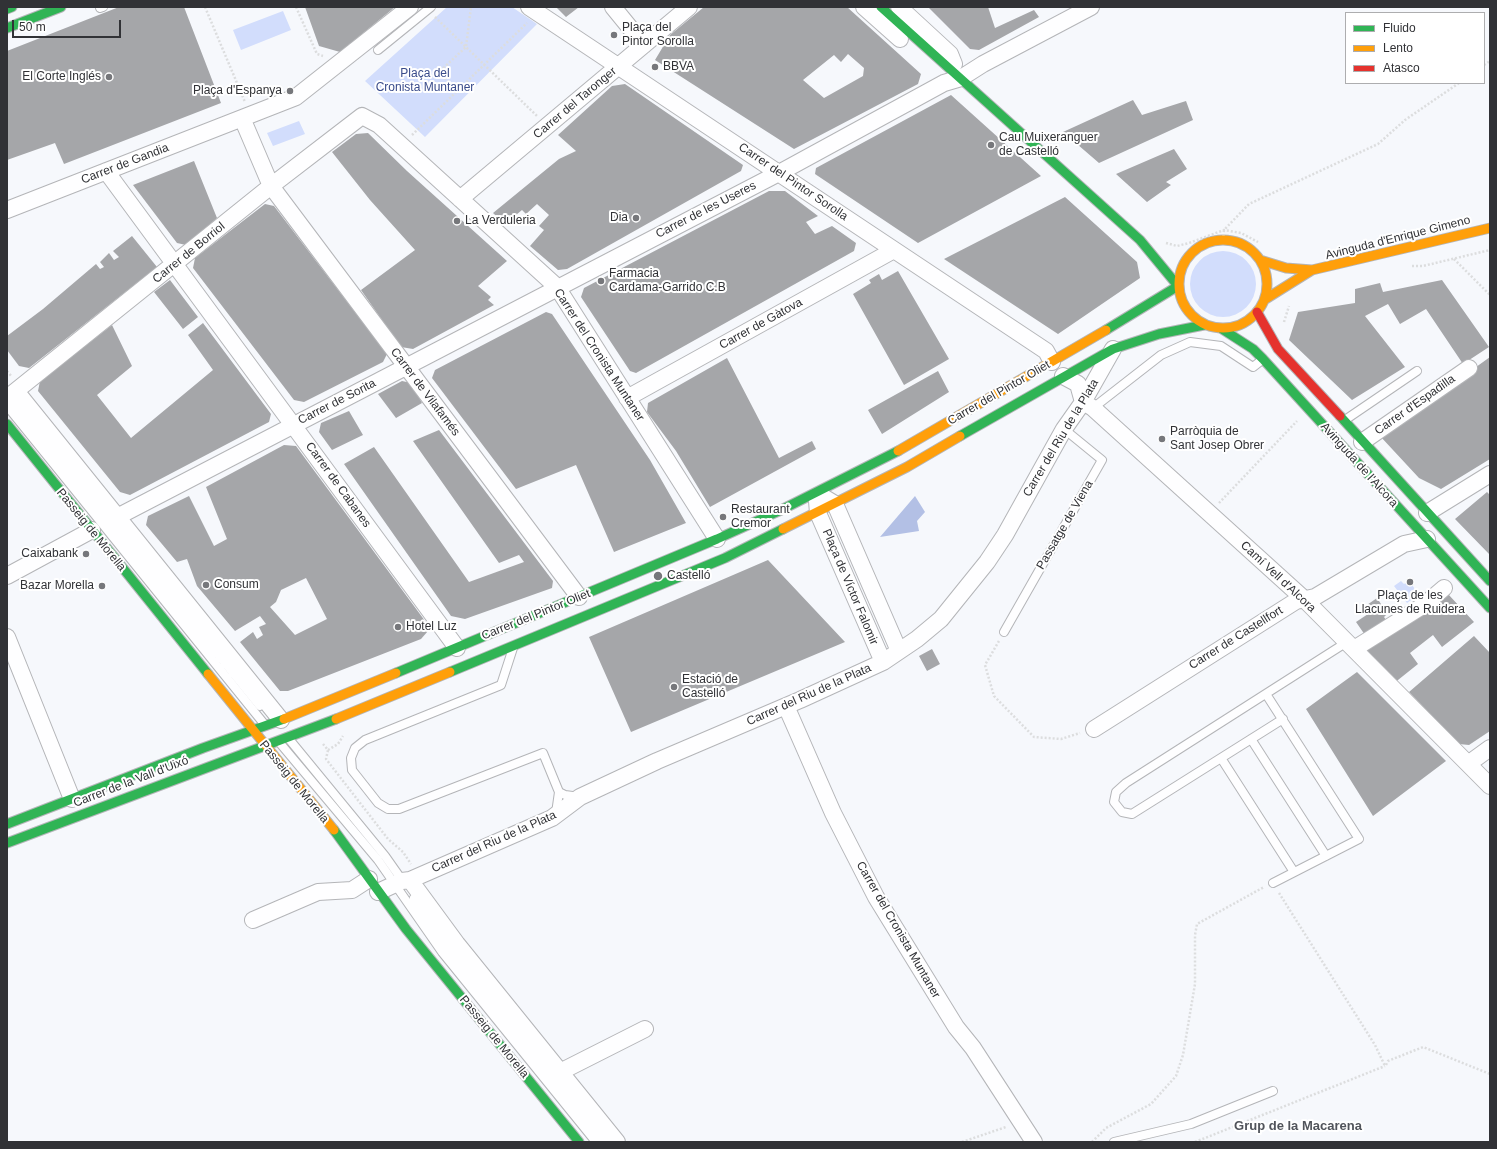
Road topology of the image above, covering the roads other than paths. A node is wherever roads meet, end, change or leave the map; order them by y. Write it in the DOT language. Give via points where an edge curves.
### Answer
graph roads {
  1 [pos="12,7"];
  2 [pos="61,7"];
  3 [pos="410,7"];
  4 [pos="614,7"];
  5 [pos="690,7"];
  6 [pos="864,7"];
  7 [pos="881,7"];
  8 [pos="899,7"];
  9 [pos="1091,7"];
  10 [pos="7,9"];
  11 [pos="533,10"];
  12 [pos="432,11"];
  13 [pos="7,28"];
  14 [pos="373,45"];
  15 [pos="644,45"];
  16 [pos="619,67"];
  17 [pos="961,78"];
  18 [pos="362,116"];
  19 [pos="246,117"];
  20 [pos="106,171"];
  21 [pos="779,173"];
  22 [pos="271,186"];
  23 [pos="460,199"];
  24 [pos="7,210"];
  25 [pos="1490,228"];
  26 [pos="1140,240"];
  27 [pos="1161,245"];
  28 [pos="894,250"];
  29 [pos="1260,260"];
  30 [pos="175,264"];
  31 [pos="1312,270"];
  32 [pos="1178,286"];
  33 [pos="557,287"];
  34 [pos="1264,300"];
  35 [pos="1257,312"];
  36 [pos="1204,325"];
  37 [pos="1222,328"];
  38 [pos="1113,349"];
  39 [pos="1263,359"];
  40 [pos="1052,362"];
  41 [pos="406,366"];
  42 [pos="1469,368"];
  43 [pos="1417,371"];
  44 [pos="1063,376"];
  45 [pos="9,397"];
  46 [pos="627,398"];
  47 [pos="1088,405"];
  48 [pos="1343,421"];
  49 [pos="7,424"];
  50 [pos="293,425"];
  51 [pos="1064,429"];
  52 [pos="1362,442"];
  53 [pos="1490,474"];
  54 [pos="816,493"];
  55 [pos="835,504"];
  56 [pos="818,513"];
  57 [pos="1427,513"];
  58 [pos="117,517"];
  59 [pos="1412,523"];
  60 [pos="92,530"];
  61 [pos="717,539"];
  62 [pos="1427,539"];
  63 [pos="1404,544"];
  64 [pos="7,576"];
  65 [pos="1490,581"];
  66 [pos="1444,588"];
  67 [pos="579,598"];
  68 [pos="1304,599"];
  69 [pos="1490,608"];
  70 [pos="1004,632"];
  71 [pos="7,637"];
  72 [pos="514,646"];
  73 [pos="1351,646"];
  74 [pos="457,648"];
  75 [pos="899,651"];
  76 [pos="883,662"];
  77 [pos="1266,694"];
  78 [pos="786,706"];
  79 [pos="1283,719"];
  80 [pos="1094,729"];
  81 [pos="252,730"];
  82 [pos="277,730"];
  83 [pos="1251,739"];
  84 [pos="265,746"];
  85 [pos="1490,748"];
  86 [pos="1221,758"];
  87 [pos="1468,764"];
  88 [pos="1490,786"];
  89 [pos="559,792"];
  90 [pos="580,797"];
  91 [pos="72,799"];
  92 [pos="552,818"];
  93 [pos="7,824"];
  94 [pos="7,843"];
  95 [pos="1326,856"];
  96 [pos="1294,872"];
  97 [pos="402,882"];
  98 [pos="1273,883"];
  99 [pos="374,885"];
  100 [pos="253,920"];
  101 [pos="645,1029"];
  102 [pos="560,1072"];
  103 [pos="1273,1090"];
  104 [pos="579,1142"];
  105 [pos="596,1142"];
  106 [pos="606,1142"];
  107 [pos="617,1142"];
  108 [pos="1034,1142"];
  109 [pos="1114,1142"];
  1 -- 10 [label="main road"];
  2 -- 13 [label="main road"];
  3 -- 14 [label="street, Carrer de Gandia"];
  4 -- 15 [label="street"];
  5 -- 15 [label="street, Carrer del Taronger"];
  6 -- 17 [label="street" via="933,68"];
  7 -- 17 [label="main road"];
  8 -- 17 [label="street" via="950,54"];
  9 -- 17 [label="street, Carrer de les Useres"];
  11 -- 16 [label="street, Carrer del Pintor Sorolla"];
  12 -- 14 [label="lane"];
  14 -- 19 [label="street, Carrer de Gandia" via="338,64 296,97"];
  15 -- 16 [label="street, Carrer del Taronger"];
  16 -- 21 [label="street, Carrer del Pintor Sorolla"];
  16 -- 23 [label="street, Carrer del Taronger"];
  17 -- 21 [label="street, Carrer de les Useres" via="944,83"];
  17 -- 26 [label="main road"];
  18 -- 22 [label="street, Carrer de Borriol"];
  18 -- 23 [label="street, Carrer del Cronista Muntaner" via="379,125"];
  19 -- 20 [label="street, Carrer de Gandia"];
  19 -- 22 [label="street"];
  20 -- 24 [label="street, Carrer de Gandia"];
  20 -- 30 [label="street, Carrer de Cabanes"];
  21 -- 28 [label="street, Carrer del Pintor Sorolla"];
  21 -- 33 [label="street, Carrer de les Useres"];
  22 -- 30 [label="street, Carrer de Borriol"];
  22 -- 41 [label="street, Carrer de Vilafamés"];
  23 -- 33 [label="street, Carrer del Cronista Muntaner"];
  25 -- 31 [label="main road, Avinguda d'Enrique Gimeno"];
  26 -- 27 [label="main road"];
  26 -- 32 [label="main road"];
  28 -- 40 [label="street, Carrer del Pintor Sorolla" via="1046,351"];
  28 -- 46 [label="street, Carrer de Gàtova"];
  29 -- 31 [label="main road, Avinguda d'Enrique Gimeno" via="1286,268"];
  29 -- 32 [label="main road" via="1250,250 1237,243 1223,240 1205,244 1187,253"];
  29 -- 34 [label="main road" via="1266,280"];
  30 -- 45 [label="street, Carrer de Borriol"];
  30 -- 50 [label="street, Carrer de Cabanes"];
  31 -- 34 [label="main road, Avinguda d'Enrique Gimeno"];
  32 -- 36 [label="main road" via="1186,309"];
  32 -- 40 [label="main road, Carrer del Pintor Oliet"];
  33 -- 41 [label="street, Carrer de Sorita"];
  33 -- 46 [label="street, Carrer del Cronista Muntaner"];
  34 -- 35 [label="main road"];
  35 -- 37 [label="main road" via="1242,324"];
  35 -- 48 [label="main road, Avinguda de l'Alcora" via="1278,349"];
  36 -- 37 [label="main road"];
  36 -- 38 [label="main road, Carrer del Pintor Oliet" via="1159,334"];
  37 -- 39 [label="main road, Avinguda de l'Alcora"];
  38 -- 44 [label="main road, Carrer del Pintor Oliet"];
  38 -- 47 [label="street, Carrer del Riu de la Plata"];
  39 -- 47 [label="lane" via="1253,368 1221,346 1190,342 1161,355"];
  39 -- 59 [label="main road, Avinguda de l'Alcora"];
  40 -- 54 [label="main road, Carrer del Pintor Oliet" via="899,450"];
  41 -- 50 [label="street, Carrer de Sorita"];
  41 -- 67 [label="street, Carrer de Vilafamés"];
  42 -- 52 [label="street, Carrer d'Espadilla"];
  43 -- 48 [label="lane"];
  44 -- 47 [label="street, Camí Vell d'Alcora" via="1078,384"];
  44 -- 55 [label="main road, Carrer del Pintor Oliet" via="908,467"];
  45 -- 58 [label="street"];
  45 -- 82 [label="lane"];
  46 -- 61 [label="street, Carrer del Cronista Muntaner"];
  47 -- 51 [label="street, Carrer del Riu de la Plata"];
  47 -- 68 [label="street, Camí Vell d'Alcora"];
  48 -- 52 [label="main road, Avinguda de l'Alcora"];
  49 -- 60 [label="main road, Passeig de Morella"];
  50 -- 58 [label="street, Carrer de Sorita"];
  50 -- 74 [label="street, Carrer de Cabanes"];
  51 -- 70 [label="lane, Passatge de Viena" via="1102,460"];
  51 -- 75 [label="street, Carrer del Riu de la Plata" via="1005,535 987,562 941,618"];
  52 -- 57 [label="main road, Avinguda de l'Alcora"];
  53 -- 57 [label="street"];
  54 -- 55 [label="street"];
  54 -- 56 [label="street"];
  54 -- 61 [label="main road, Carrer del Pintor Oliet"];
  55 -- 56 [label="main road, Carrer del Pintor Oliet"];
  55 -- 75 [label="street, Plaça de Víctor Falomir"];
  56 -- 72 [label="main road, Carrer del Pintor Oliet" via="725,558"];
  56 -- 76 [label="street, Plaça de Víctor Falomir"];
  57 -- 65 [label="main road, Avinguda de l'Alcora"];
  58 -- 82 [label="street"];
  59 -- 62 [label="main road, Avinguda de l'Alcora"];
  59 -- 63 [label="street"];
  60 -- 64 [label="street"];
  60 -- 81 [label="main road, Passeig de Morella"];
  61 -- 67 [label="main road, Carrer del Pintor Oliet"];
  62 -- 63 [label="street, Carrer de Castellfort"];
  62 -- 69 [label="main road, Avinguda de l'Alcora"];
  63 -- 68 [label="street, Carrer de Castellfort" via="1314,597"];
  66 -- 73 [label="street" via="1424,605"];
  67 -- 74 [label="main road, Carrer del Pintor Oliet"];
  68 -- 73 [label="street, Camí Vell d'Alcora"];
  68 -- 80 [label="street, Carrer de Castellfort" via="1296,601"];
  71 -- 91 [label="street"];
  72 -- 82 [label="main road, Carrer del Pintor Oliet"];
  72 -- 89 [label="lane" via="501,685 365,740 355,748 350,758 352,770 378,803 388,809 399,809 543,753"];
  73 -- 77 [label="lane"];
  73 -- 87 [label="street, Camí Vell d'Alcora"];
  74 -- 82 [label="main road, Carrer del Pintor Oliet"];
  75 -- 76 [label="street, Carrer del Riu de la Plata"];
  76 -- 78 [label="street, Carrer del Riu de la Plata"];
  77 -- 79 [label="lane"];
  77 -- 86 [label="lane" via="1126,783 1116,792 1114,802 1122,812 1132,814"];
  78 -- 90 [label="street, Carrer del Riu de la Plata"];
  78 -- 108 [label="street, Carrer del Cronista Muntaner" via="834,814 876,897 956,1027 973,1048"];
  79 -- 83 [label="lane"];
  79 -- 95 [label="lane" via="1359,839"];
  81 -- 82 [label="main road, Carrer del Pintor Oliet"];
  81 -- 84 [label="main road, Passeig de Morella"];
  81 -- 91 [label="main road, Carrer de la Vall d'Uixó"];
  82 -- 84 [label="main road, Carrer del Pintor Oliet"];
  82 -- 97 [label="lane" via="315,769 385,856"];
  82 -- 97 [label="lane" via="378,860"];
  83 -- 86 [label="lane"];
  83 -- 95 [label="lane"];
  84 -- 94 [label="main road, Carrer de la Vall d'Uixó" via="210,764"];
  84 -- 99 [label="main road, Passeig de Morella"];
  85 -- 87 [label="street"];
  86 -- 96 [label="lane"];
  87 -- 88 [label="street, Camí Vell d'Alcora"];
  89 -- 90 [label="lane"];
  89 -- 92 [label="lane" via="558,808"];
  90 -- 92 [label="street, Carrer del Riu de la Plata"];
  91 -- 93 [label="main road, Carrer de la Vall d'Uixó"];
  92 -- 97 [label="street, Carrer del Riu de la Plata"];
  95 -- 96 [label="lane"];
  96 -- 98 [label="lane"];
  97 -- 99 [label="street, Carrer del Riu de la Plata"];
  97 -- 102 [label="street" via="439,921"];
  97 -- 105 [label="lane" via="442,952"];
  97 -- 106 [label="lane" via="448,947"];
  99 -- 100 [label="street, Carrer del Riu de la Plata" via="352,890 318,892"];
  99 -- 104 [label="main road, Passeig de Morella" via="431,960"];
  101 -- 102 [label="street"];
  102 -- 107 [label="street"];
  103 -- 109 [label="lane" via="1191,1124"];
}
